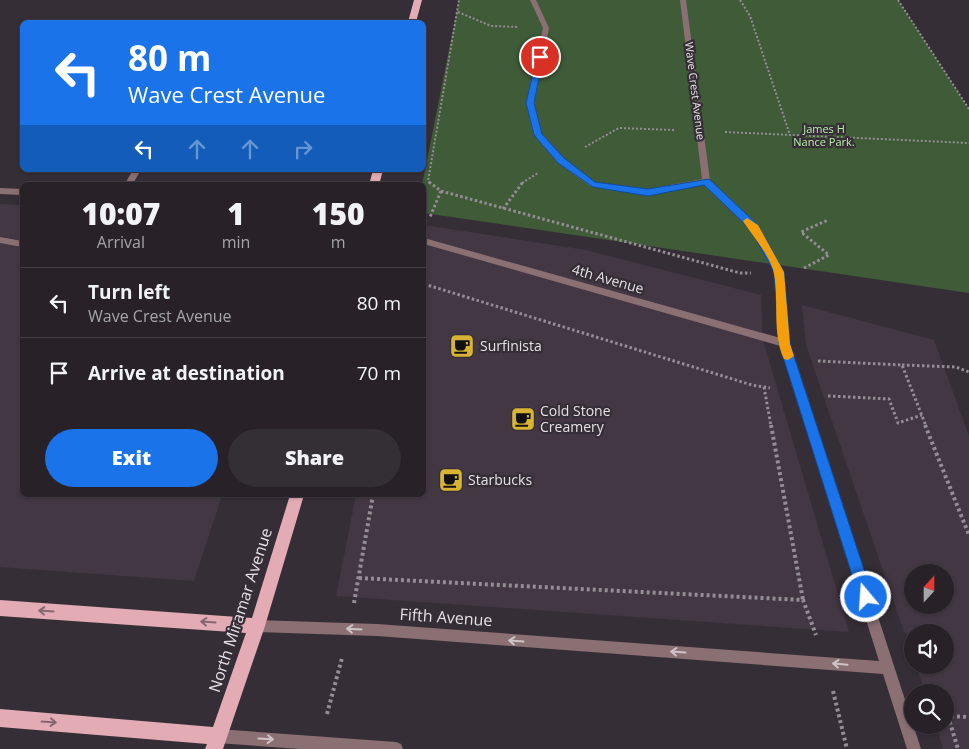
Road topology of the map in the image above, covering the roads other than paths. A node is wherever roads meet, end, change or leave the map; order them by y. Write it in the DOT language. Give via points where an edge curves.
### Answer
graph roads {
  1 [pos="418,0"];
  2 [pos="533,0"];
  3 [pos="683,0"];
  4 [pos="413,20"];
  5 [pos="706,181"];
  6 [pos="0,191"];
  7 [pos="20,192"];
  8 [pos="0,240"];
  9 [pos="426,242"];
  10 [pos="20,244"];
  11 [pos="784,344"];
  12 [pos="296,497"];
  13 [pos="0,608"];
  14 [pos="257,626"];
  15 [pos="889,668"];
  16 [pos="0,718"];
  17 [pos="215,743"];
  18 [pos="396,749"];
  19 [pos="914,749"];
  1 -- 4 [label="main road"];
  2 -- 5 [label="street" via="546,28 530,103 538,135 561,160 593,184 648,192"];
  3 -- 5 [label="street, Wave Crest Avenue"];
  5 -- 11 [label="street" via="754,228 779,272"];
  6 -- 7 [label="street"];
  8 -- 10 [label="street"];
  9 -- 11 [label="street, 4th Avenue"];
  11 -- 15 [label="street"];
  12 -- 14 [label="main road, North Miramar Avenue"];
  14 -- 13 [label="main road, Fifth Avenue, one-way"];
  15 -- 14 [label="street, Fifth Avenue, one-way" via="377,630"];
  14 -- 17 [label="main road, North Miramar Avenue"];
  15 -- 19 [label="street"];
  16 -- 17 [label="main road, one-way"];
  17 -- 18 [label="street, one-way"];
}
